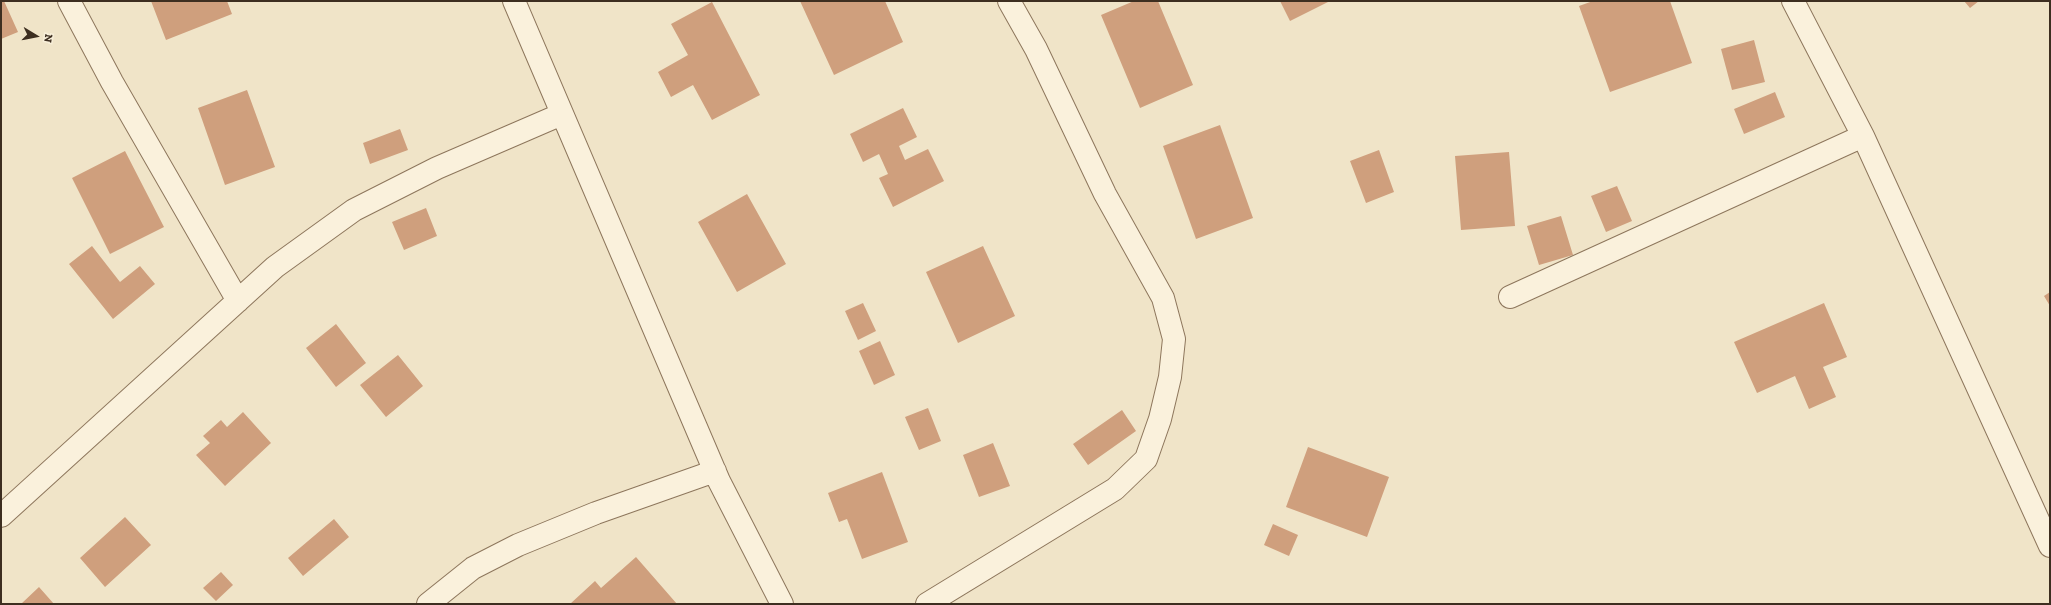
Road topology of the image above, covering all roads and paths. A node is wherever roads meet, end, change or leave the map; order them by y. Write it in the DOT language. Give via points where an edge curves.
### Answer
graph roads {
  1 [pos="69,1"];
  2 [pos="514,1"];
  3 [pos="1009,1"];
  4 [pos="1793,1"];
  5 [pos="562,114"];
  6 [pos="1864,136"];
  7 [pos="1510,297"];
  8 [pos="238,301"];
  9 [pos="715,471"];
  10 [pos="1,516"];
  11 [pos="2050,546"];
  12 [pos="428,604"];
  13 [pos="782,604"];
  14 [pos="927,604"];
  1 -- 8 [label="street" via="112,82"];
  2 -- 5 [label="street"];
  3 -- 14 [label="street" via="1036,49 1105,194 1162,298 1174,339 1170,377 1160,419 1146,459 1115,489"];
  4 -- 6 [label="street"];
  5 -- 8 [label="street" via="437,168 354,210 275,267"];
  5 -- 9 [label="street"];
  6 -- 7 [label="street"];
  6 -- 11 [label="street"];
  8 -- 10 [label="street"];
  9 -- 12 [label="street" via="596,513 518,545 473,568"];
  9 -- 13 [label="street"];
}
